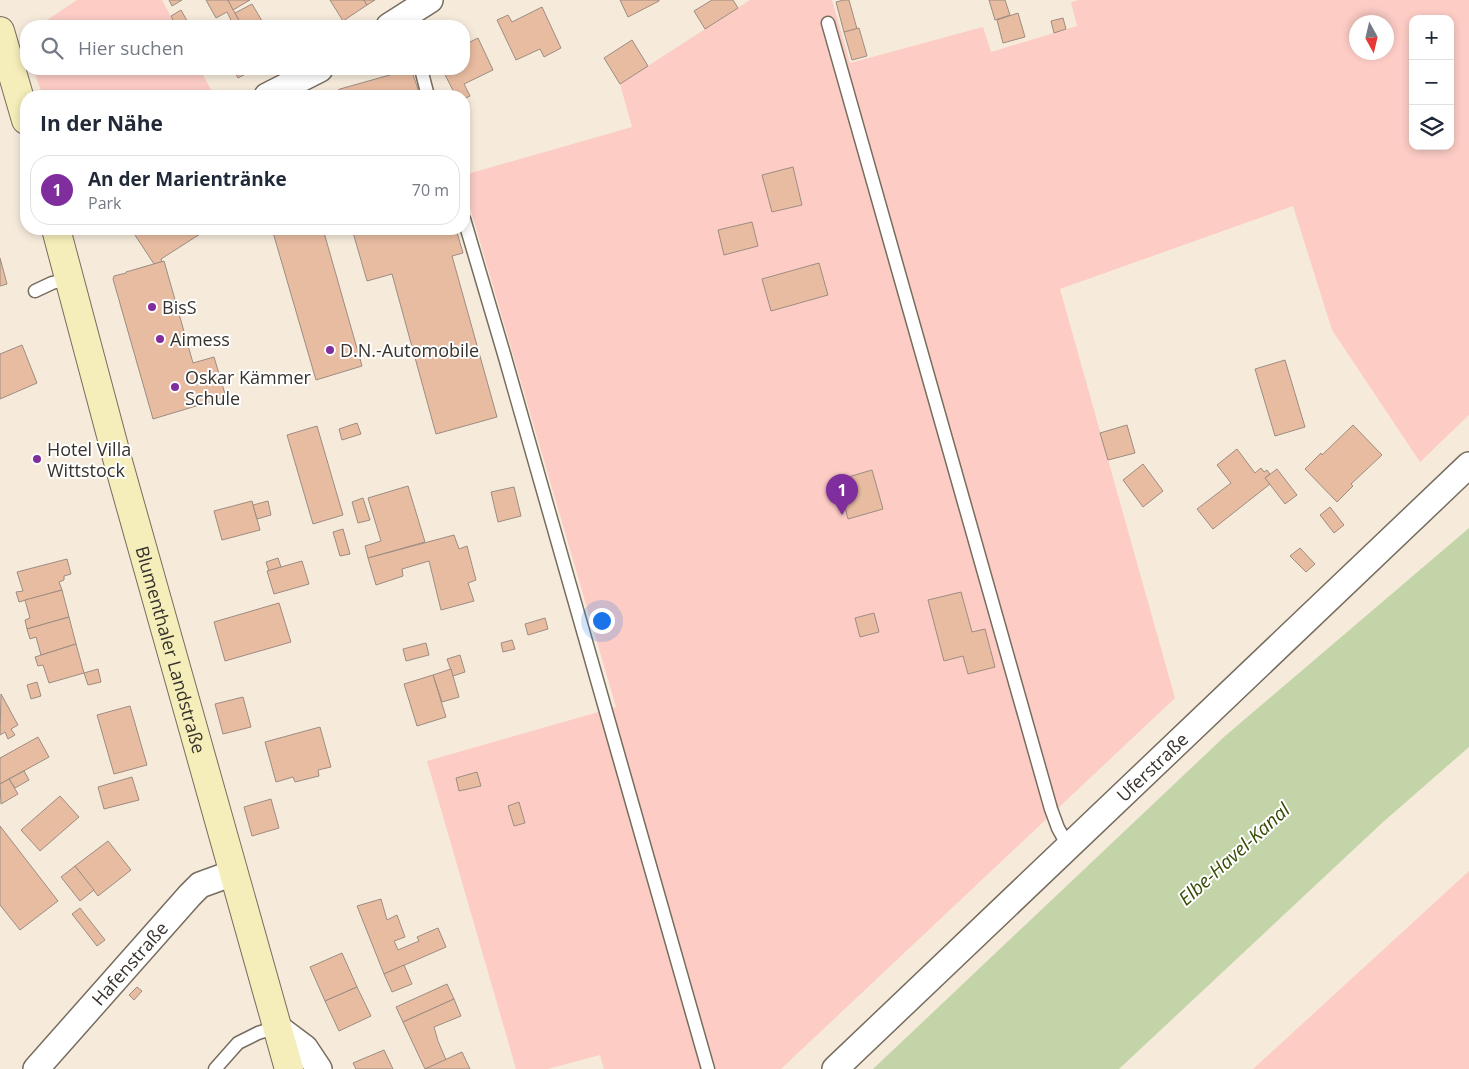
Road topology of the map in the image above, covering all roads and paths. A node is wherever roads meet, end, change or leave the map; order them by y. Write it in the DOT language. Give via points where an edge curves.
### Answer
graph roads {
  1 [pos="430,0"];
  2 [pos="405,20"];
  3 [pos="828,23"];
  4 [pos="0,31"];
  5 [pos="308,75"];
  6 [pos="423,75"];
  7 [pos="280,90"];
  8 [pos="426,90"];
  9 [pos="20,99"];
  10 [pos="58,235"];
  11 [pos="469,235"];
  12 [pos="69,279"];
  13 [pos="35,291"];
  14 [pos="1469,464"];
  15 [pos="1068,846"];
  16 [pos="233,873"];
  17 [pos="277,1026"];
  18 [pos="36,1069"];
  19 [pos="215,1069"];
  20 [pos="288,1069"];
  21 [pos="320,1069"];
  22 [pos="708,1069"];
  23 [pos="835,1069"];
  1 -- 2 [label="street"];
  3 -- 15 [label="lane" via="1051,809"];
  4 -- 9 [label="street"];
  5 -- 7 [label="street"];
  6 -- 8 [label="lane"];
  10 -- 12 [label="street, Blumenthaler Landstraße"];
  11 -- 22 [label="lane"];
  12 -- 13 [label="lane"];
  12 -- 16 [label="street, Blumenthaler Landstraße"];
  14 -- 15 [label="street, Uferstraße"];
  15 -- 23 [label="street, Uferstraße"];
  16 -- 17 [label="street, Blumenthaler Landstraße"];
  16 -- 18 [label="street, Hafenstraße" via="200,886 190,895"];
  17 -- 19 [label="lane" via="238,1043"];
  17 -- 20 [label="street, Blumenthaler Landstraße"];
  17 -- 21 [label="street" via="305,1048"];
}
